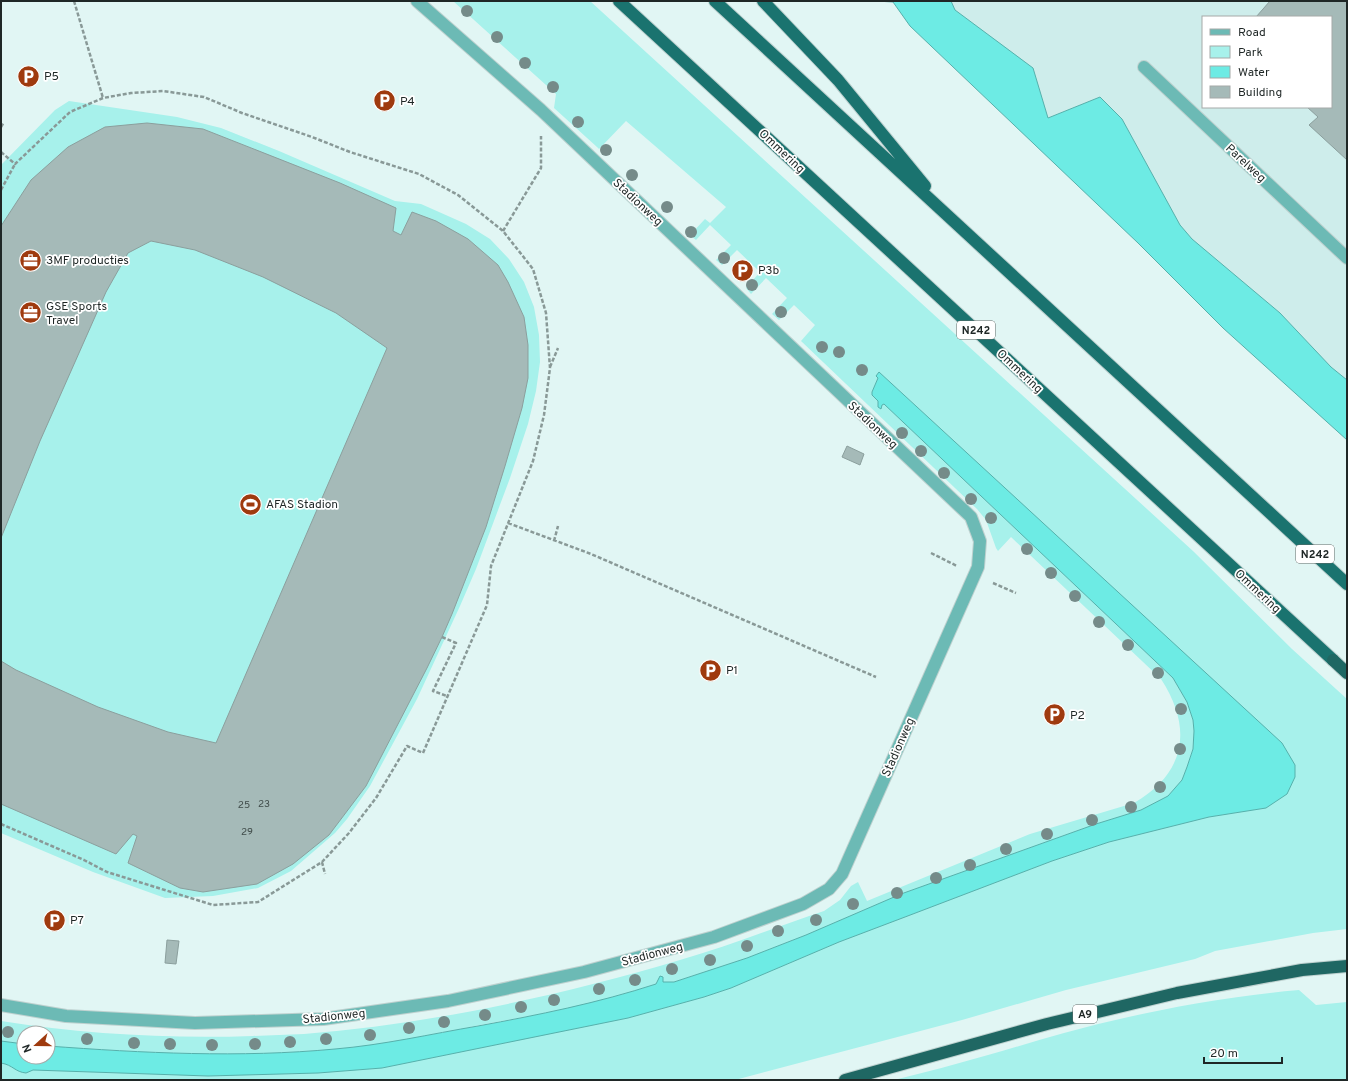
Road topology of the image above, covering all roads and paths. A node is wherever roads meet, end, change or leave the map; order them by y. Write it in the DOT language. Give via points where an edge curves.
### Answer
graph roads {
  1 [pos="74,1"];
  2 [pos="417,1"];
  3 [pos="619,1"];
  4 [pos="715,1"];
  5 [pos="763,1"];
  6 [pos="1144,67"];
  7 [pos="103,98"];
  8 [pos="541,110"];
  9 [pos="4,122"];
  10 [pos="1,127"];
  11 [pos="1,152"];
  12 [pos="15,164"];
  13 [pos="1,190"];
  14 [pos="952,219"];
  15 [pos="503,232"];
  16 [pos="1347,258"];
  17 [pos="558,348"];
  18 [pos="550,368"];
  19 [pos="508,524"];
  20 [pos="558,526"];
  21 [pos="554,541"];
  22 [pos="1347,584"];
  23 [pos="442,636"];
  24 [pos="1347,673"];
  25 [pos="876,677"];
  26 [pos="448,696"];
  27 [pos="1,824"];
  28 [pos="322,862"];
  29 [pos="325,874"];
  30 [pos="1347,966"];
  31 [pos="1,1006"];
  32 [pos="845,1080"];
  1 -- 7 [label="path"];
  2 -- 8 [label="street, Stadionweg"];
  3 -- 24 [label="highway, Ommering / N242"];
  4 -- 14 [label="highway, N242"];
  5 -- 14 [label="highway, N242" via="838,80"];
  6 -- 16 [label="street, Parelweg"];
  7 -- 12 [label="path" via="70,112"];
  7 -- 15 [label="path" via="163,91 204,97 350,152 418,174 458,195"];
  8 -- 15 [label="path" via="541,168"];
  8 -- 31 [label="street, Stadionweg" via="971,517 980,541 978,567 842,874 829,889 803,904 714,937 584,972 448,1001 323,1019 195,1023 66,1016"];
  9 -- 10 [label="path"];
  11 -- 12 [label="path"];
  12 -- 13 [label="path"];
  14 -- 22 [label="highway, N242"];
  15 -- 18 [label="path" via="533,269 546,313"];
  17 -- 18 [label="path"];
  18 -- 19 [label="path" via="544,415 532,461"];
  19 -- 21 [label="path"];
  19 -- 26 [label="path" via="491,566 487,605"];
  20 -- 21 [label="path"];
  21 -- 25 [label="path" via="591,554"];
  23 -- 26 [label="path" via="456,643 433,691"];
  26 -- 28 [label="path" via="423,753 407,746 376,798"];
  27 -- 28 [label="path" via="107,872 213,905 258,902"];
  28 -- 29 [label="path"];
  30 -- 32 [label="highway, A9" via="1302,970 1177,993 1047,1024"];
}
